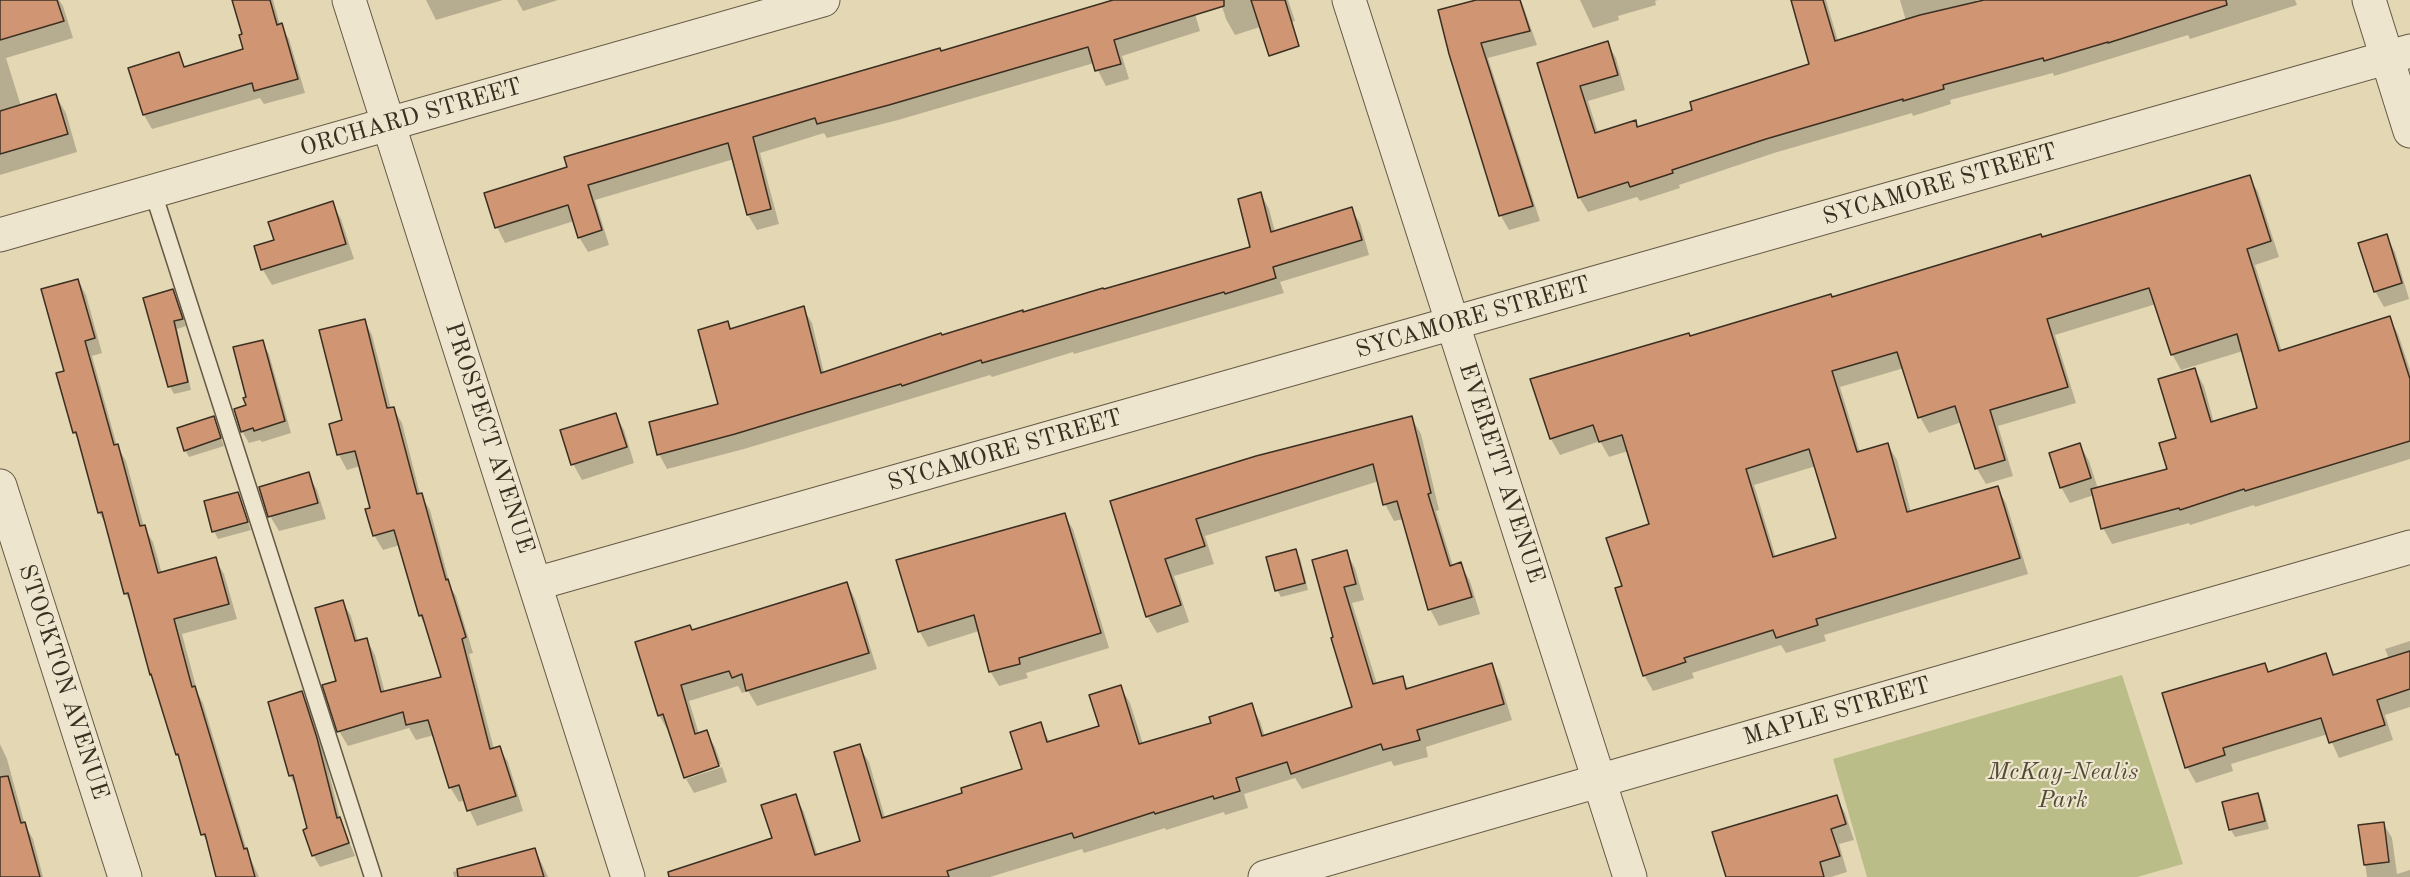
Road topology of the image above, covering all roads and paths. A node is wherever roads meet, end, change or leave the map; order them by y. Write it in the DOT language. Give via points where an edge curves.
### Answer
graph roads {
  1 [pos="349,0"];
  2 [pos="823,0"];
  3 [pos="1349,0"];
  4 [pos="2369,0"];
  5 [pos="2398,54"];
  6 [pos="389,124"];
  7 [pos="2410,131"];
  8 [pos="153,192"];
  9 [pos="0,235"];
  10 [pos="1453,323"];
  11 [pos="0,486"];
  12 [pos="2410,547"];
  13 [pos="535,584"];
  14 [pos="1599,780"];
  15 [pos="125,877"];
  16 [pos="373,877"];
  17 [pos="628,877"];
  18 [pos="1265,877"];
  19 [pos="1630,877"];
  1 -- 6 [label="street, PROSPECT AVENUE"];
  2 -- 6 [label="street, ORCHARD STREET"];
  3 -- 10 [label="street, EVERETT AVENUE"];
  4 -- 5 [label="street"];
  5 -- 7 [label="street"];
  5 -- 10 [label="street, SYCAMORE STREET"];
  6 -- 8 [label="street, ORCHARD STREET"];
  6 -- 13 [label="street, PROSPECT AVENUE"];
  8 -- 9 [label="street, ORCHARD STREET"];
  8 -- 16 [label="lane"];
  10 -- 13 [label="street, SYCAMORE STREET"];
  10 -- 14 [label="street, EVERETT AVENUE"];
  11 -- 15 [label="street, STOCKTON AVENUE"];
  12 -- 14 [label="street, MAPLE STREET"];
  13 -- 17 [label="street, PROSPECT AVENUE"];
  14 -- 18 [label="street, MAPLE STREET"];
  14 -- 19 [label="street, EVERETT AVENUE"];
}
